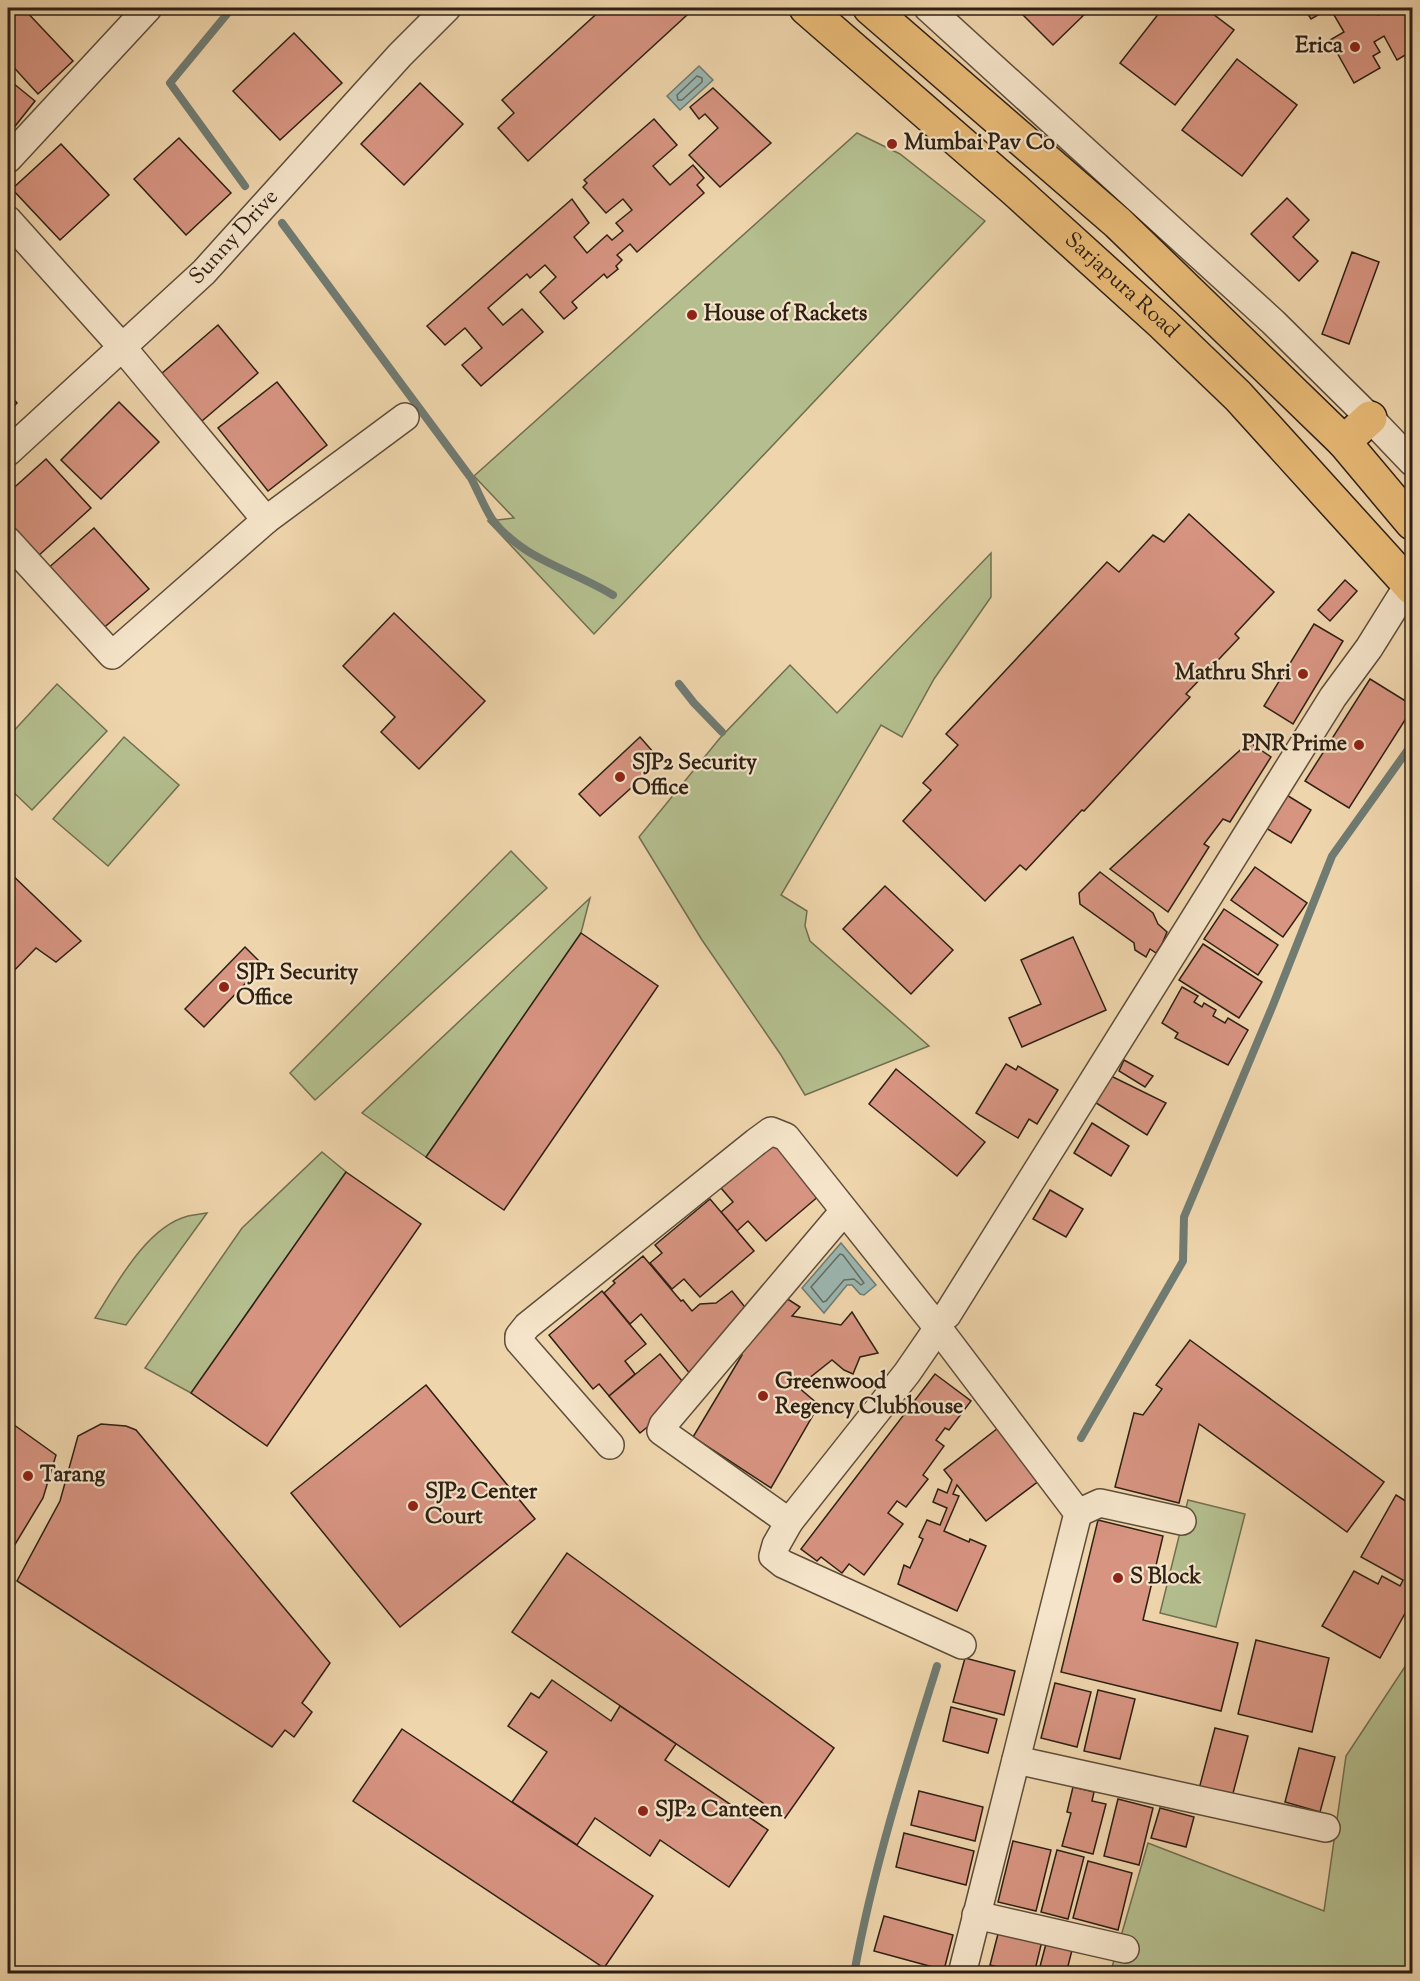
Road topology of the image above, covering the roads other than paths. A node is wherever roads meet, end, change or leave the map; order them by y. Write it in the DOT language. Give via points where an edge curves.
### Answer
graph roads {
  1 [pos="148,8"];
  2 [pos="447,8"];
  3 [pos="806,8"];
  4 [pos="870,8"];
  5 [pos="928,8"];
  6 [pos="8,159"];
  7 [pos="1091,200"];
  8 [pos="8,220"];
  9 [pos="1118,223"];
  10 [pos="1060,230"];
  11 [pos="1086,255"];
  12 [pos="122,347"];
  13 [pos="405,417"];
  14 [pos="1370,418"];
  15 [pos="1344,442"];
  16 [pos="8,452"];
  17 [pos="1413,462"];
  18 [pos="266,520"];
  19 [pos="1413,523"];
  20 [pos="8,541"];
  21 [pos="1411,586"];
  22 [pos="844,1211"];
  23 [pos="943,1321"];
  24 [pos="610,1445"];
  25 [pos="1078,1513"];
  26 [pos="1182,1521"];
  27 [pos="789,1522"];
  28 [pos="962,1645"];
  29 [pos="1016,1760"];
  30 [pos="1326,1828"];
  31 [pos="976,1915"];
  32 [pos="1125,1949"];
  33 [pos="962,1974"];
  1 -- 6 [label="street"];
  2 -- 12 [label="street, Sunny Drive" via="204,272"];
  3 -- 10 [label="main road, Sarjapura Road"];
  4 -- 7 [label="main road, Sarjapura Road"];
  5 -- 14 [label="street" via="1256,306"];
  7 -- 9 [label="main road, Sarjapura Road"];
  7 -- 10 [label="main road"];
  8 -- 12 [label="street"];
  9 -- 11 [label="main road"];
  9 -- 15 [label="main road, Sarjapura Road"];
  10 -- 11 [label="main road, Sarjapura Road"];
  11 -- 21 [label="main road, Sarjapura Road" via="1238,396"];
  12 -- 16 [label="street, Sunny Drive"];
  12 -- 18 [label="street"];
  13 -- 18 [label="street"];
  14 -- 15 [label="main road"];
  14 -- 17 [label="street"];
  15 -- 19 [label="main road, Sarjapura Road"];
  18 -- 20 [label="street" via="112,655"];
  21 -- 23 [label="street" via="1333,697"];
  22 -- 23 [label="street"];
  22 -- 24 [label="street" via="786,1137 771,1131 527,1326 519,1341"];
  22 -- 27 [label="street" via="661,1428"];
  23 -- 25 [label="street"];
  23 -- 27 [label="street" via="907,1373"];
  25 -- 26 [label="street" via="1100,1503"];
  25 -- 29 [label="street"];
  27 -- 28 [label="street" via="773,1556 783,1564"];
  29 -- 30 [label="street"];
  29 -- 31 [label="street"];
  31 -- 32 [label="street"];
  31 -- 33 [label="street"];
}
